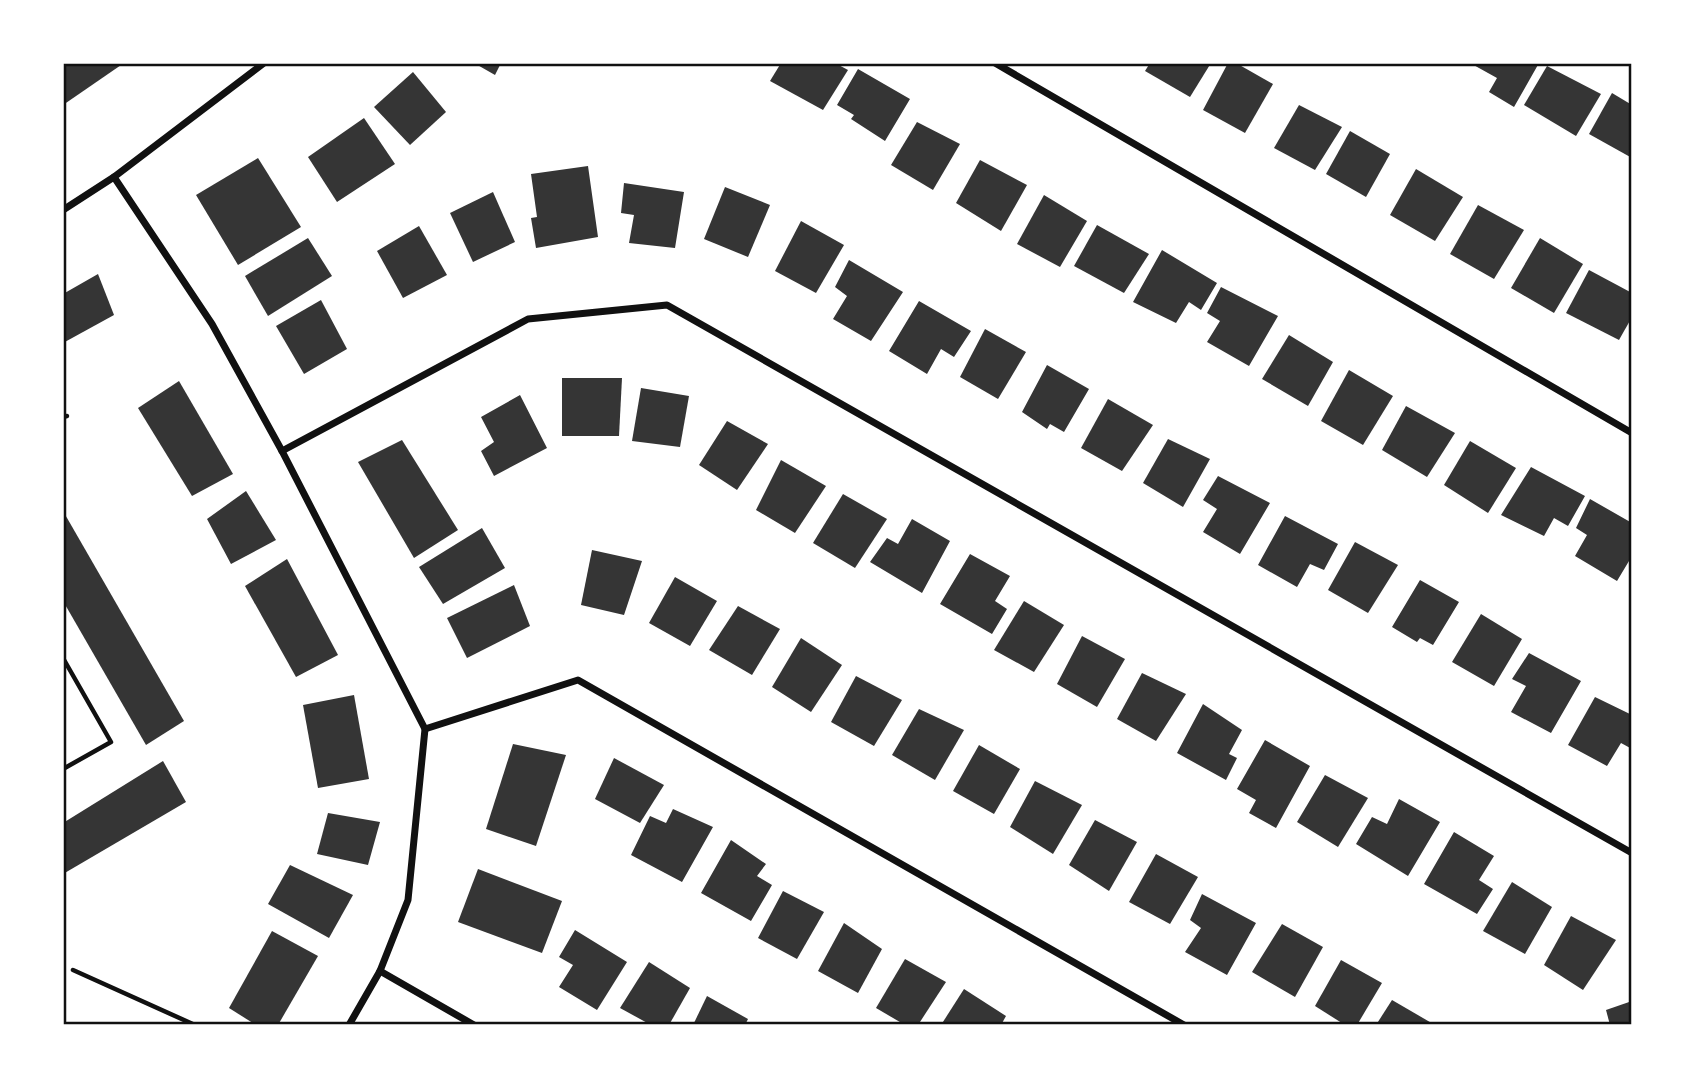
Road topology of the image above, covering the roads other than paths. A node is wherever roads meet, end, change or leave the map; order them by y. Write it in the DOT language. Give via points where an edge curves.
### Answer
graph roads {
  1 [pos="264,63"];
  2 [pos="995,63"];
  3 [pos="114,177"];
  4 [pos="63,210"];
  5 [pos="1632,433"];
  6 [pos="282,451"];
  7 [pos="425,729"];
  8 [pos="1632,853"];
  9 [pos="380,971"];
  10 [pos="349,1025"];
  11 [pos="474,1025"];
  12 [pos="1184,1025"];
  1 -- 3 [label="street"];
  2 -- 5 [label="street"];
  3 -- 4 [label="street"];
  3 -- 6 [label="street" via="212,324"];
  6 -- 7 [label="street"];
  6 -- 8 [label="street" via="528,319 667,305"];
  7 -- 9 [label="street" via="408,900"];
  7 -- 12 [label="street" via="578,680"];
  9 -- 10 [label="street"];
  9 -- 11 [label="street"];
}
